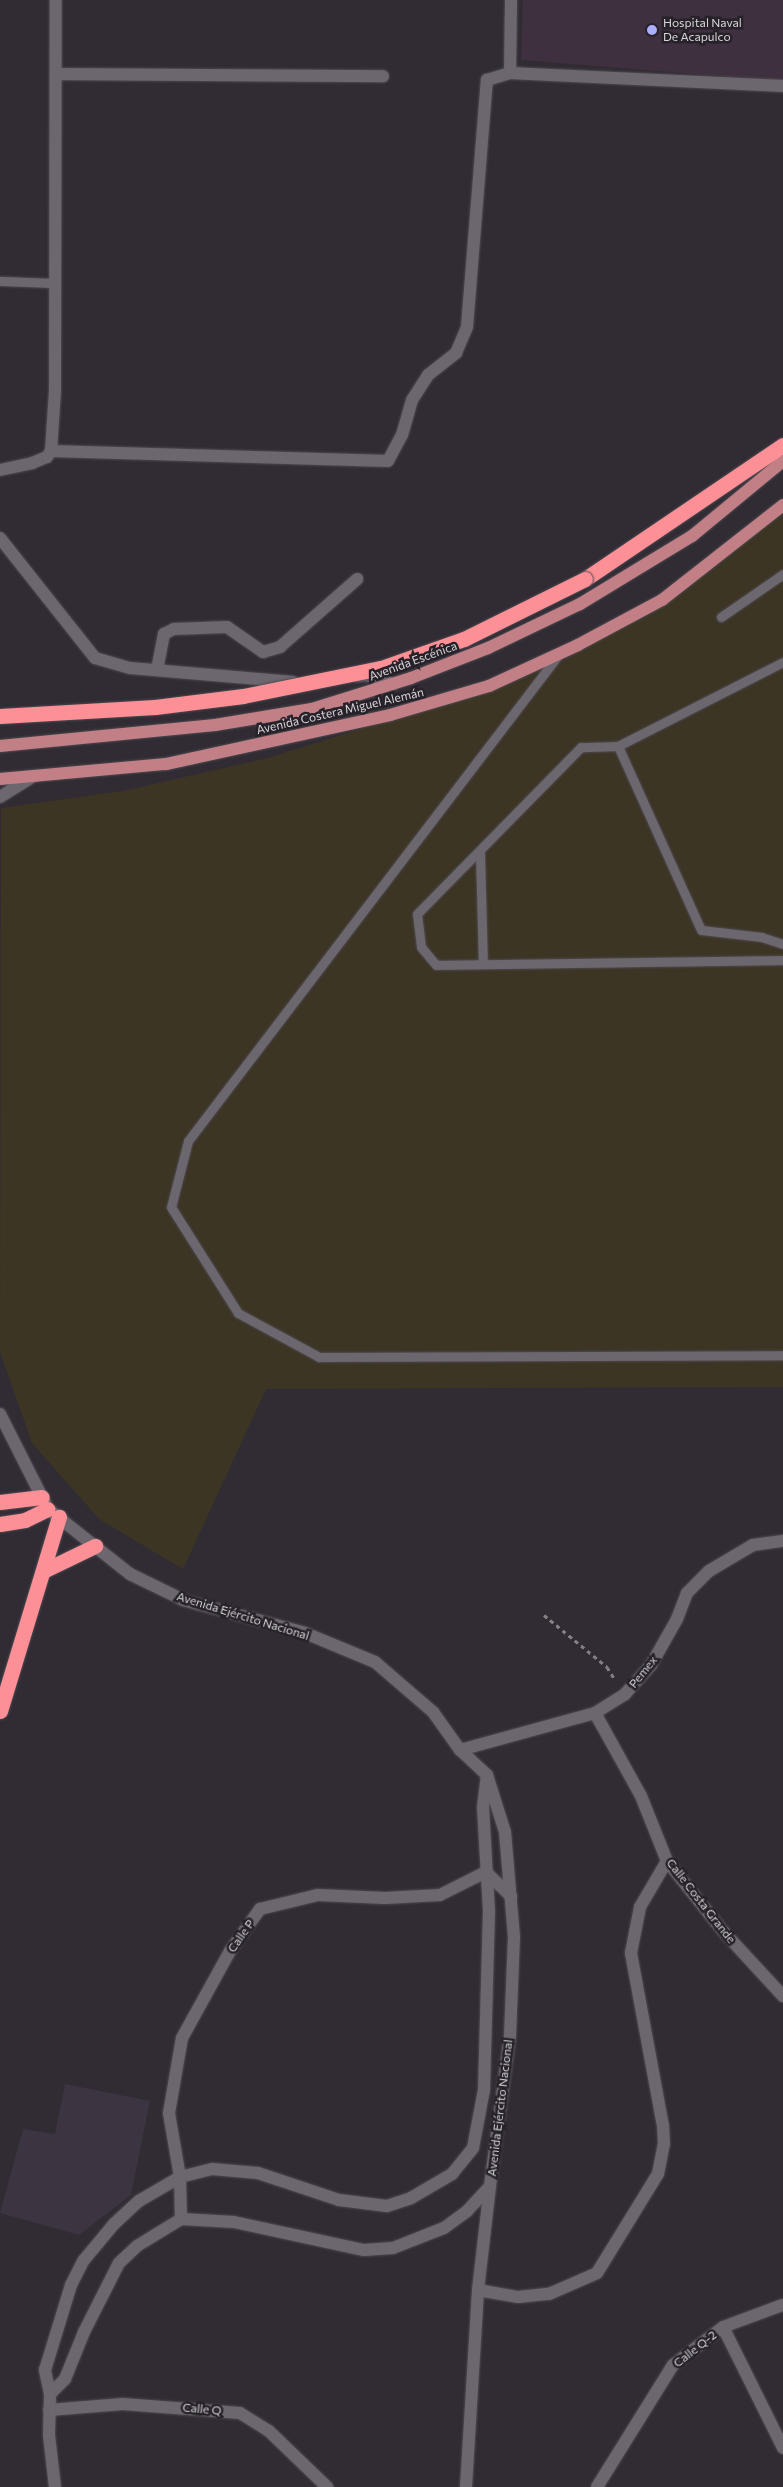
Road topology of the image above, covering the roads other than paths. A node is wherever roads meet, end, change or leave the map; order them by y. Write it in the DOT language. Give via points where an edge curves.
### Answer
graph roads {
  1 [pos="56,0"];
  2 [pos="511,0"];
  3 [pos="56,74"];
  4 [pos="510,74"];
  5 [pos="384,76"];
  6 [pos="783,86"];
  7 [pos="0,281"];
  8 [pos="55,283"];
  9 [pos="783,444"];
  10 [pos="51,451"];
  11 [pos="783,461"];
  12 [pos="0,470"];
  13 [pos="783,505"];
  14 [pos="0,538"];
  15 [pos="783,574"];
  16 [pos="357,579"];
  17 [pos="721,616"];
  18 [pos="560,654"];
  19 [pos="783,662"];
  20 [pos="157,670"];
  21 [pos="393,684"];
  22 [pos="0,716"];
  23 [pos="0,746"];
  24 [pos="618,746"];
  25 [pos="32,777"];
  26 [pos="0,779"];
  27 [pos="0,796"];
  28 [pos="480,854"];
  29 [pos="783,944"];
  30 [pos="783,960"];
  31 [pos="483,964"];
  32 [pos="783,1355"];
  33 [pos="0,1414"];
  34 [pos="0,1502"];
  35 [pos="50,1508"];
  36 [pos="0,1524"];
  37 [pos="783,1541"];
  38 [pos="95,1546"];
  39 [pos="43,1571"];
  40 [pos="0,1711"];
  41 [pos="595,1713"];
  42 [pos="460,1750"];
  43 [pos="487,1775"];
  44 [pos="667,1861"];
  45 [pos="486,1872"];
  46 [pos="511,1896"];
  47 [pos="783,1996"];
  48 [pos="180,2177"];
  49 [pos="490,2186"];
  50 [pos="181,2219"];
  51 [pos="478,2290"];
  52 [pos="782,2305"];
  53 [pos="723,2327"];
  54 [pos="50,2394"];
  55 [pos="49,2410"];
  56 [pos="783,2448"];
  57 [pos="55,2487"];
  58 [pos="328,2487"];
  59 [pos="466,2487"];
  60 [pos="597,2487"];
  1 -- 3 [label="street"];
  2 -- 4 [label="street"];
  3 -- 5 [label="street"];
  3 -- 8 [label="street"];
  4 -- 6 [label="street"];
  4 -- 10 [label="street" via="487,80 485,90 467,327 456,353 428,375 412,400 402,435 388,461"];
  7 -- 8 [label="lane"];
  8 -- 10 [label="street" via="55,391"];
  9 -- 22 [label="highway, bridge" via="585,579 464,639 381,668 243,696 155,707"];
  10 -- 12 [label="street" via="47,457 32,463"];
  11 -- 21 [label="main road, Avenida Escénica" via="692,536 580,604 488,648"];
  13 -- 18 [label="main road, Avenida Costera Miguel Alemán" via="662,600"];
  14 -- 20 [label="street" via="95,658 130,668"];
  15 -- 17 [label="lane"];
  16 -- 20 [label="street" via="280,647 263,652 226,627 174,629 164,634"];
  18 -- 25 [label="main road, Avenida Costera Miguel Alemán" via="489,686 390,715 166,764"];
  18 -- 32 [label="lane" via="188,1141 171,1207 238,1313 319,1357"];
  19 -- 24 [label="lane"];
  20 -- 21 [label="street" via="304,683 367,675"];
  21 -- 23 [label="main road, Avenida Escénica" via="312,709 234,722"];
  24 -- 28 [label="lane" via="581,747"];
  24 -- 29 [label="lane" via="701,930 762,937"];
  25 -- 26 [label="main road, Avenida Costera Miguel Alemán"];
  25 -- 27 [label="street"];
  28 -- 31 [label="lane"];
  28 -- 31 [label="lane" via="417,914 421,947 436,965"];
  30 -- 31 [label="lane"];
  33 -- 35 [label="street, Avenida Ejército Nacional"];
  34 -- 35 [label="highway"];
  35 -- 36 [label="highway" via="25,1520"];
  35 -- 38 [label="street, Avenida Ejército Nacional"];
  35 -- 39 [label="highway"];
  37 -- 41 [label="street, Pemex" via="753,1545 709,1571 687,1593 651,1665 624,1694"];
  38 -- 39 [label="highway"];
  38 -- 42 [label="street, Avenida Ejército Nacional" via="130,1574 183,1600 305,1633 375,1662 433,1712"];
  39 -- 40 [label="highway"];
  41 -- 42 [label="street, Pemex"];
  41 -- 44 [label="street, Calle Costa Grande" via="641,1796"];
  42 -- 43 [label="street, Avenida Ejército Nacional"];
  43 -- 45 [label="street, Avenida Ejército Nacional" via="483,1807"];
  43 -- 46 [label="street, Avenida Ejército Nacional" via="505,1832"];
  44 -- 47 [label="street, Calle Costa Grande" via="722,1930"];
  44 -- 51 [label="street" via="640,1907 630,1953 663,2126 664,2144 658,2174 597,2274 549,2294 518,2297"];
  45 -- 46 [label="street"];
  45 -- 48 [label="street, Calle P" via="440,1895 318,1895 260,1909 230,1951 182,2038 170,2113"];
  45 -- 48 [label="street, Avenida Ejército Nacional" via="489,1911 484,2090 473,2148 452,2174 411,2198 387,2206 339,2200 258,2173 212,2169"];
  46 -- 49 [label="street, Avenida Ejército Nacional" via="514,1937 510,2036"];
  48 -- 50 [label="street, Calle P"];
  48 -- 54 [label="street, Avenida Ejército Nacional" via="139,2200 84,2260 71,2285 45,2370"];
  49 -- 50 [label="street, Avenida Ejército Nacional" via="467,2211 444,2228 393,2248 364,2250 234,2222"];
  49 -- 51 [label="street"];
  50 -- 54 [label="street" via="137,2246 119,2263 84,2332 65,2379"];
  51 -- 59 [label="street"];
  52 -- 53 [label="street"];
  53 -- 56 [label="street, Calle Q-2"];
  53 -- 60 [label="street, Calle Q-2" via="673,2365"];
  54 -- 55 [label="street, Avenida Ejército Nacional"];
  55 -- 57 [label="street, Avenida Ejército Nacional"];
  55 -- 58 [label="street, Calle Q" via="123,2404 240,2413 269,2430"];
}
